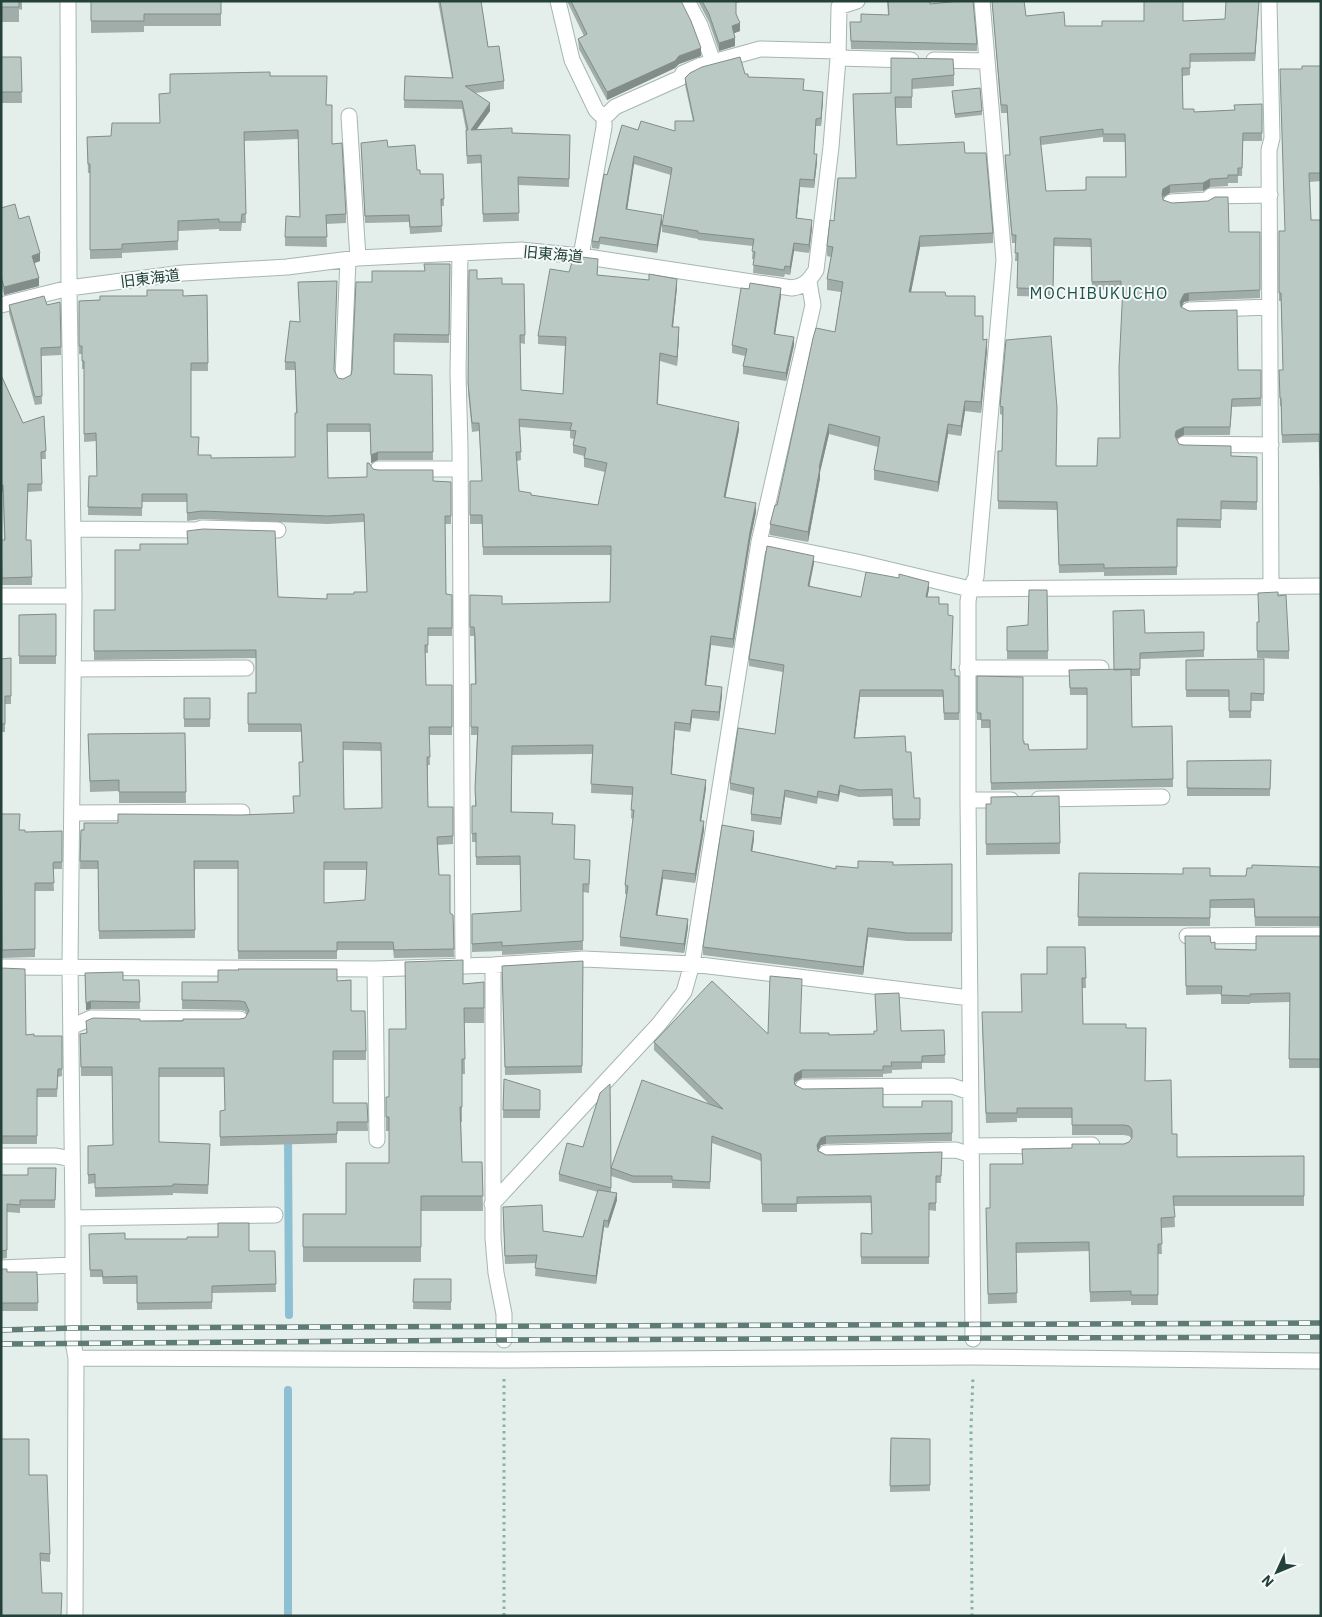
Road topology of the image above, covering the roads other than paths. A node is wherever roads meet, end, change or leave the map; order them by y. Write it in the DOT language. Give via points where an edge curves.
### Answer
graph roads {
  1 [pos="68,1"];
  2 [pos="558,1"];
  3 [pos="687,1"];
  4 [pos="857,1"];
  5 [pos="982,1"];
  6 [pos="1269,1"];
  7 [pos="838,4"];
  8 [pos="838,54"];
  9 [pos="986,61"];
  10 [pos="713,62"];
  11 [pos="349,116"];
  12 [pos="604,118"];
  13 [pos="1270,195"];
  14 [pos="1170,202"];
  15 [pos="460,253"];
  16 [pos="581,256"];
  17 [pos="353,259"];
  18 [pos="809,282"];
  19 [pos="69,288"];
  20 [pos="1,305"];
  21 [pos="1270,307"];
  22 [pos="1190,310"];
  23 [pos="343,378"];
  24 [pos="1184,444"];
  25 [pos="1270,445"];
  26 [pos="378,469"];
  27 [pos="460,469"];
  28 [pos="73,529"];
  29 [pos="278,530"];
  30 [pos="759,542"];
  31 [pos="1271,586"];
  32 [pos="1321,586"];
  33 [pos="970,589"];
  34 [pos="1,596"];
  35 [pos="74,596"];
  36 [pos="246,668"];
  37 [pos="968,668"];
  38 [pos="1101,668"];
  39 [pos="73,669"];
  40 [pos="1162,797"];
  41 [pos="968,800"];
  42 [pos="242,812"];
  43 [pos="72,813"];
  44 [pos="1321,935"];
  45 [pos="1187,936"];
  46 [pos="494,964"];
  47 [pos="692,964"];
  48 [pos="463,965"];
  49 [pos="70,966"];
  50 [pos="1,967"];
  51 [pos="375,969"];
  52 [pos="970,998"];
  53 [pos="240,1019"];
  54 [pos="71,1027"];
  55 [pos="804,1087"];
  56 [pos="970,1092"];
  57 [pos="377,1140"];
  58 [pos="1105,1145"];
  59 [pos="971,1151"];
  60 [pos="826,1153"];
  61 [pos="1,1156"];
  62 [pos="72,1159"];
  63 [pos="492,1204"];
  64 [pos="275,1215"];
  65 [pos="74,1218"];
  66 [pos="73,1265"];
  67 [pos="1,1268"];
  68 [pos="973,1338"];
  69 [pos="504,1340"];
  70 [pos="76,1358"];
  71 [pos="1321,1361"];
  72 [pos="75,1616"];
  1 -- 19 [label="street"];
  2 -- 12 [label="street" via="572,60 596,110"];
  3 -- 10 [label="street" via="700,25"];
  4 -- 7 [label="street"];
  5 -- 9 [label="street"];
  6 -- 13 [label="street"];
  7 -- 8 [label="street"];
  8 -- 9 [label="street"];
  8 -- 10 [label="street" via="760,49"];
  8 -- 18 [label="street" via="816,270"];
  9 -- 33 [label="street" via="1004,260 976,577"];
  10 -- 12 [label="street" via="683,73 680,78 615,107"];
  11 -- 17 [label="street"];
  12 -- 16 [label="street"];
  13 -- 14 [label="street" via="1211,196 1207,200"];
  13 -- 21 [label="street"];
  15 -- 16 [label="street, 旧東海道" via="520,250"];
  15 -- 17 [label="street, 旧東海道"];
  15 -- 27 [label="street"];
  16 -- 18 [label="street, 旧東海道" via="792,288"];
  17 -- 19 [label="street, 旧東海道" via="287,267 183,273"];
  17 -- 23 [label="street"];
  18 -- 30 [label="street" via="813,305"];
  19 -- 20 [label="street, 旧東海道"];
  19 -- 28 [label="street"];
  21 -- 22 [label="street"];
  21 -- 25 [label="street"];
  24 -- 25 [label="street"];
  25 -- 31 [label="street"];
  26 -- 27 [label="street"];
  27 -- 48 [label="street"];
  28 -- 29 [label="street"];
  28 -- 35 [label="street"];
  30 -- 33 [label="street"];
  30 -- 47 [label="street"];
  31 -- 32 [label="street"];
  31 -- 33 [label="street"];
  33 -- 37 [label="street"];
  34 -- 35 [label="street"];
  35 -- 39 [label="street"];
  36 -- 39 [label="street"];
  37 -- 38 [label="street"];
  37 -- 41 [label="street"];
  39 -- 43 [label="street"];
  40 -- 41 [label="street"];
  41 -- 52 [label="street"];
  42 -- 43 [label="street"];
  43 -- 49 [label="street"];
  44 -- 45 [label="street"];
  46 -- 47 [label="street" via="584,959"];
  46 -- 48 [label="street"];
  46 -- 63 [label="street"];
  47 -- 52 [label="street"];
  47 -- 63 [label="street" via="684,992 673,1007"];
  48 -- 51 [label="street"];
  49 -- 50 [label="street"];
  49 -- 51 [label="street"];
  49 -- 54 [label="street"];
  51 -- 57 [label="street"];
  52 -- 56 [label="street"];
  53 -- 54 [label="street" via="91,1018"];
  54 -- 62 [label="street"];
  55 -- 56 [label="street" via="952,1086"];
  56 -- 59 [label="street"];
  58 -- 59 [label="street"];
  59 -- 60 [label="street"];
  59 -- 68 [label="street"];
  61 -- 62 [label="street"];
  62 -- 65 [label="street"];
  63 -- 69 [label="street"];
  64 -- 65 [label="street"];
  65 -- 66 [label="street"];
  66 -- 67 [label="street"];
  66 -- 70 [label="street"];
  70 -- 71 [label="street" via="974,1357"];
  70 -- 72 [label="street"];
}
